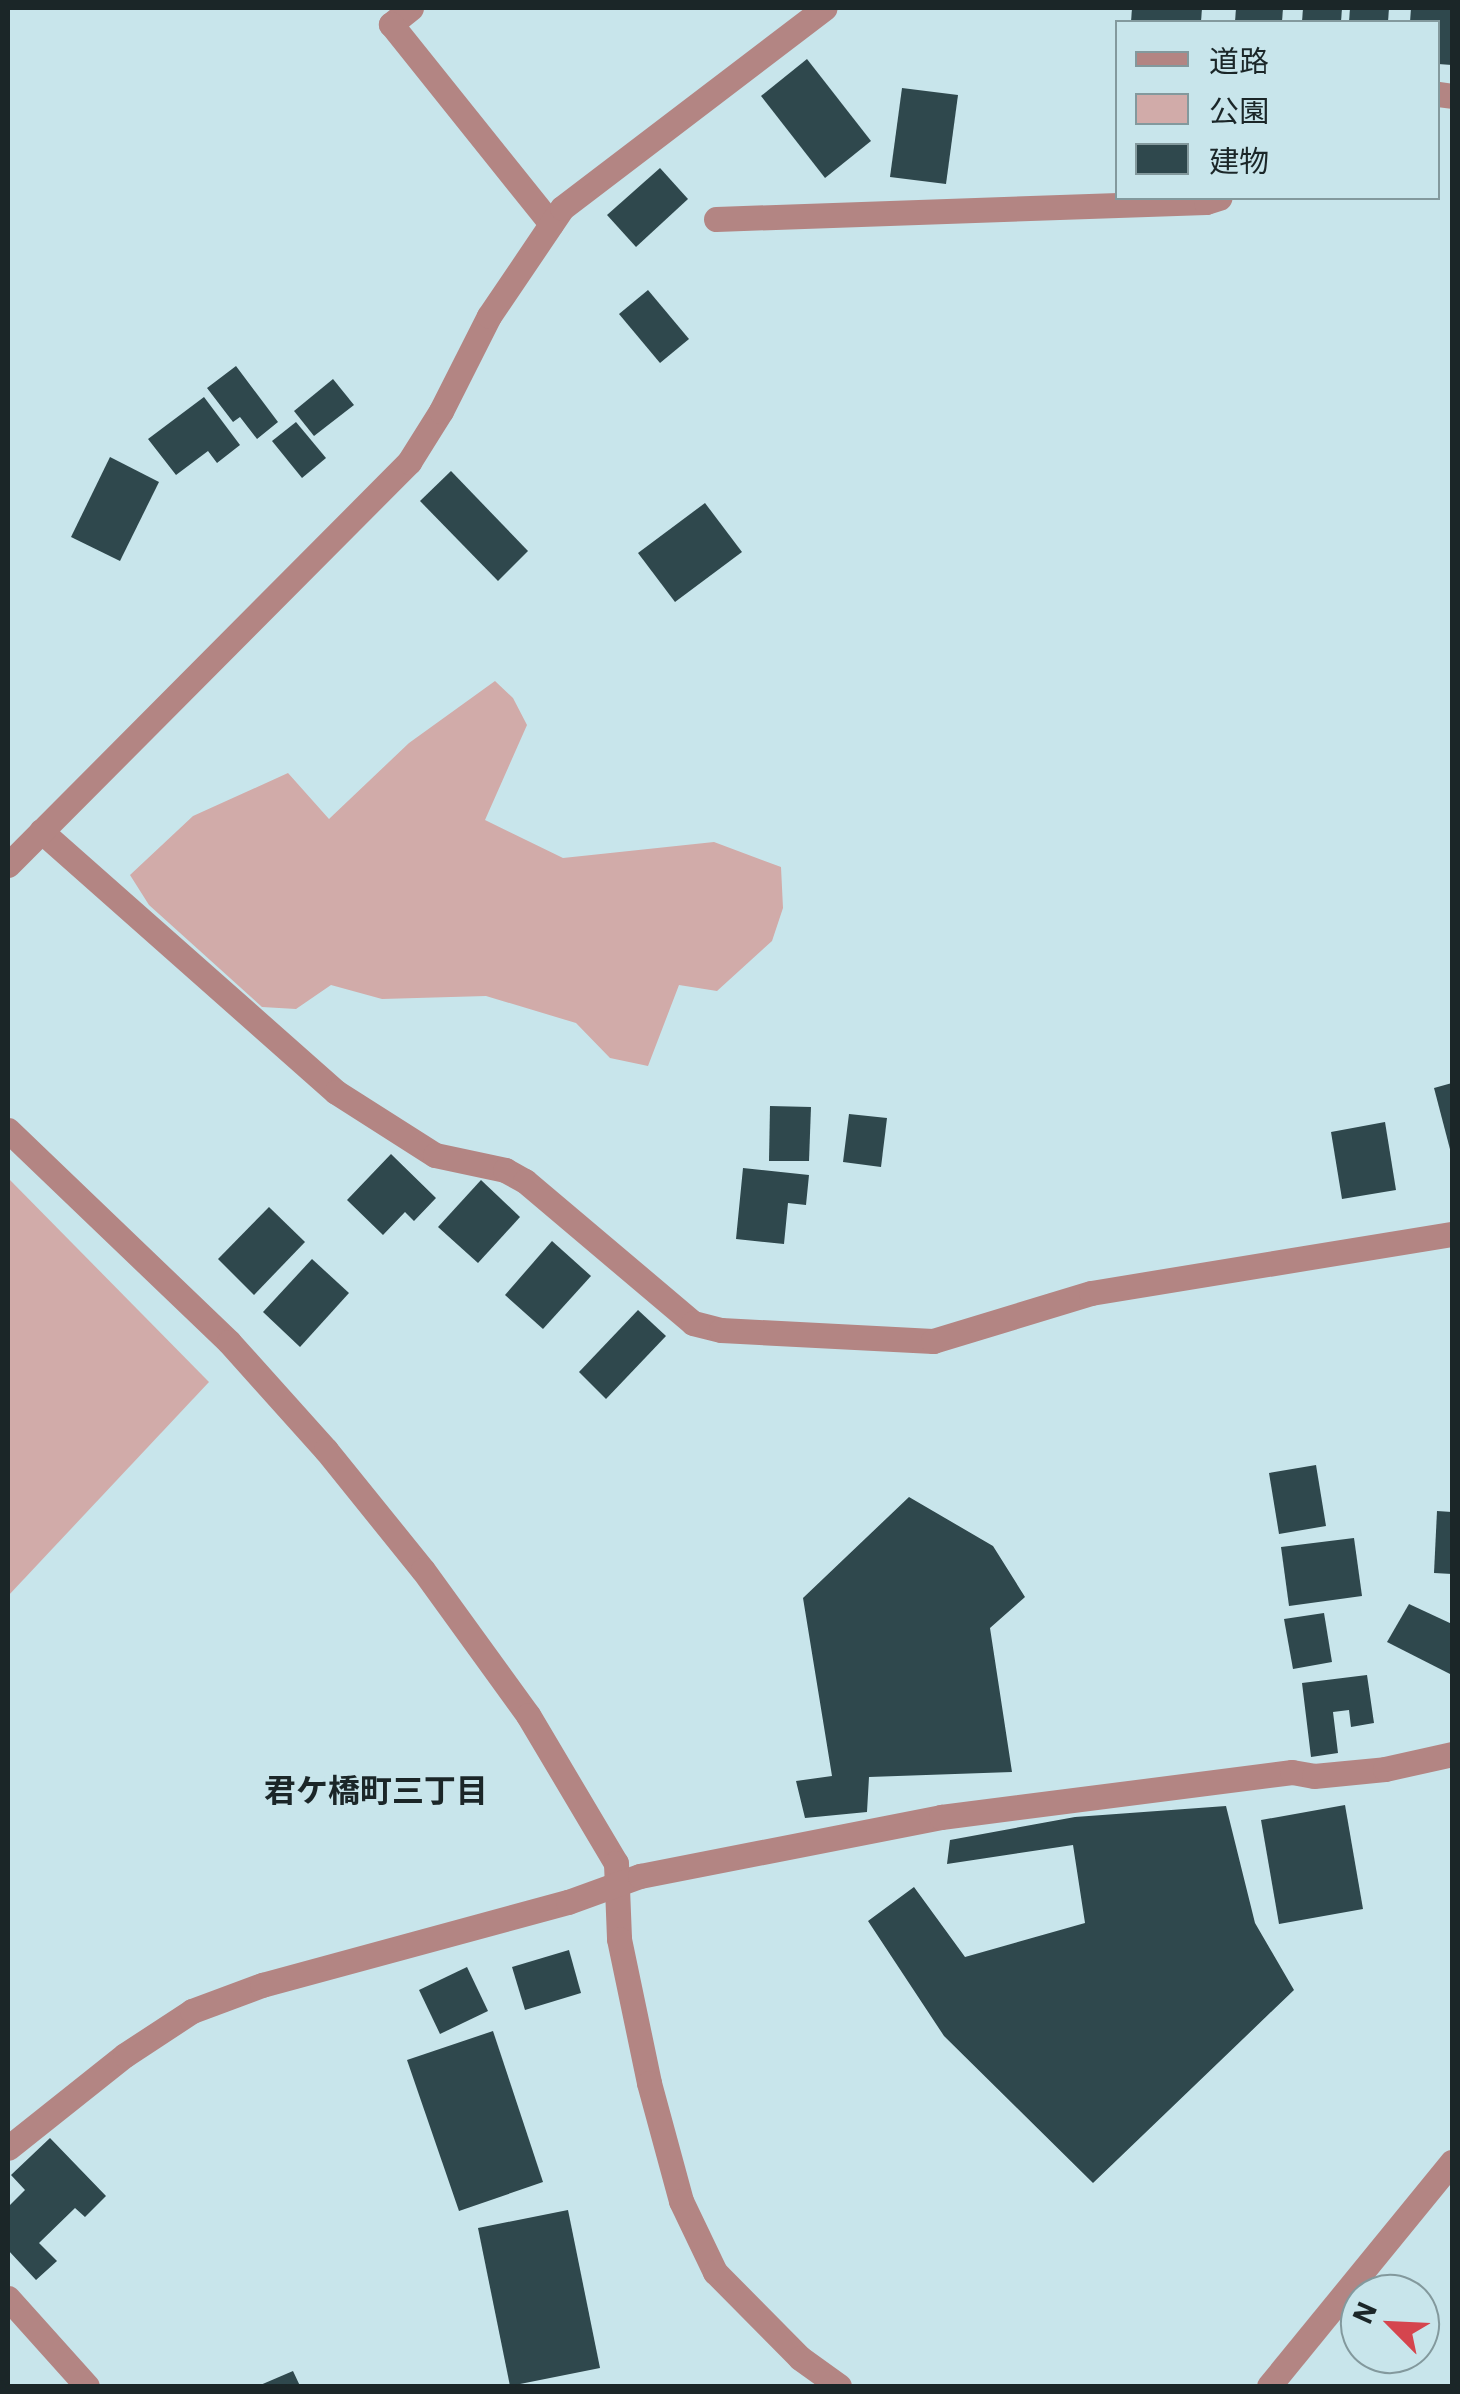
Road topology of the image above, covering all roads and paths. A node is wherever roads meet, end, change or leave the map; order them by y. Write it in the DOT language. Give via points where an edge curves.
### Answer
graph roads {
  1 [pos="824,8"];
  2 [pos="394,13"];
  3 [pos="1213,200"];
  4 [pos="716,219"];
  5 [pos="551,224"];
  6 [pos="41,831"];
  7 [pos="8,865"];
  8 [pos="8,1130"];
  9 [pos="1452,1234"];
  10 [pos="1452,1754"];
  11 [pos="616,1885"];
  12 [pos="8,2148"];
  13 [pos="1452,2162"];
  14 [pos="8,2298"];
  15 [pos="87,2386"];
  16 [pos="838,2386"];
  17 [pos="1268,2386"];
  1 -- 5 [label="street" via="653,135"];
  2 -- 5 [label="street"];
  3 -- 4 [label="street"];
  5 -- 6 [label="street" via="490,316 409,462"];
  6 -- 7 [label="street"];
  6 -- 9 [label="street" via="336,1092 435,1156 525,1180 693,1323 933,1341 1091,1292"];
  8 -- 11 [label="street" via="230,1342 423,1570 528,1715 616,1863"];
  10 -- 11 [label="street" via="1384,1769 1292,1772 941,1818"];
  11 -- 12 [label="street" via="262,1984 192,2011"];
  11 -- 16 [label="street" via="634,2011 681,2201 715,2272 800,2358"];
  13 -- 17 [label="street"];
  14 -- 15 [label="street"];
}
